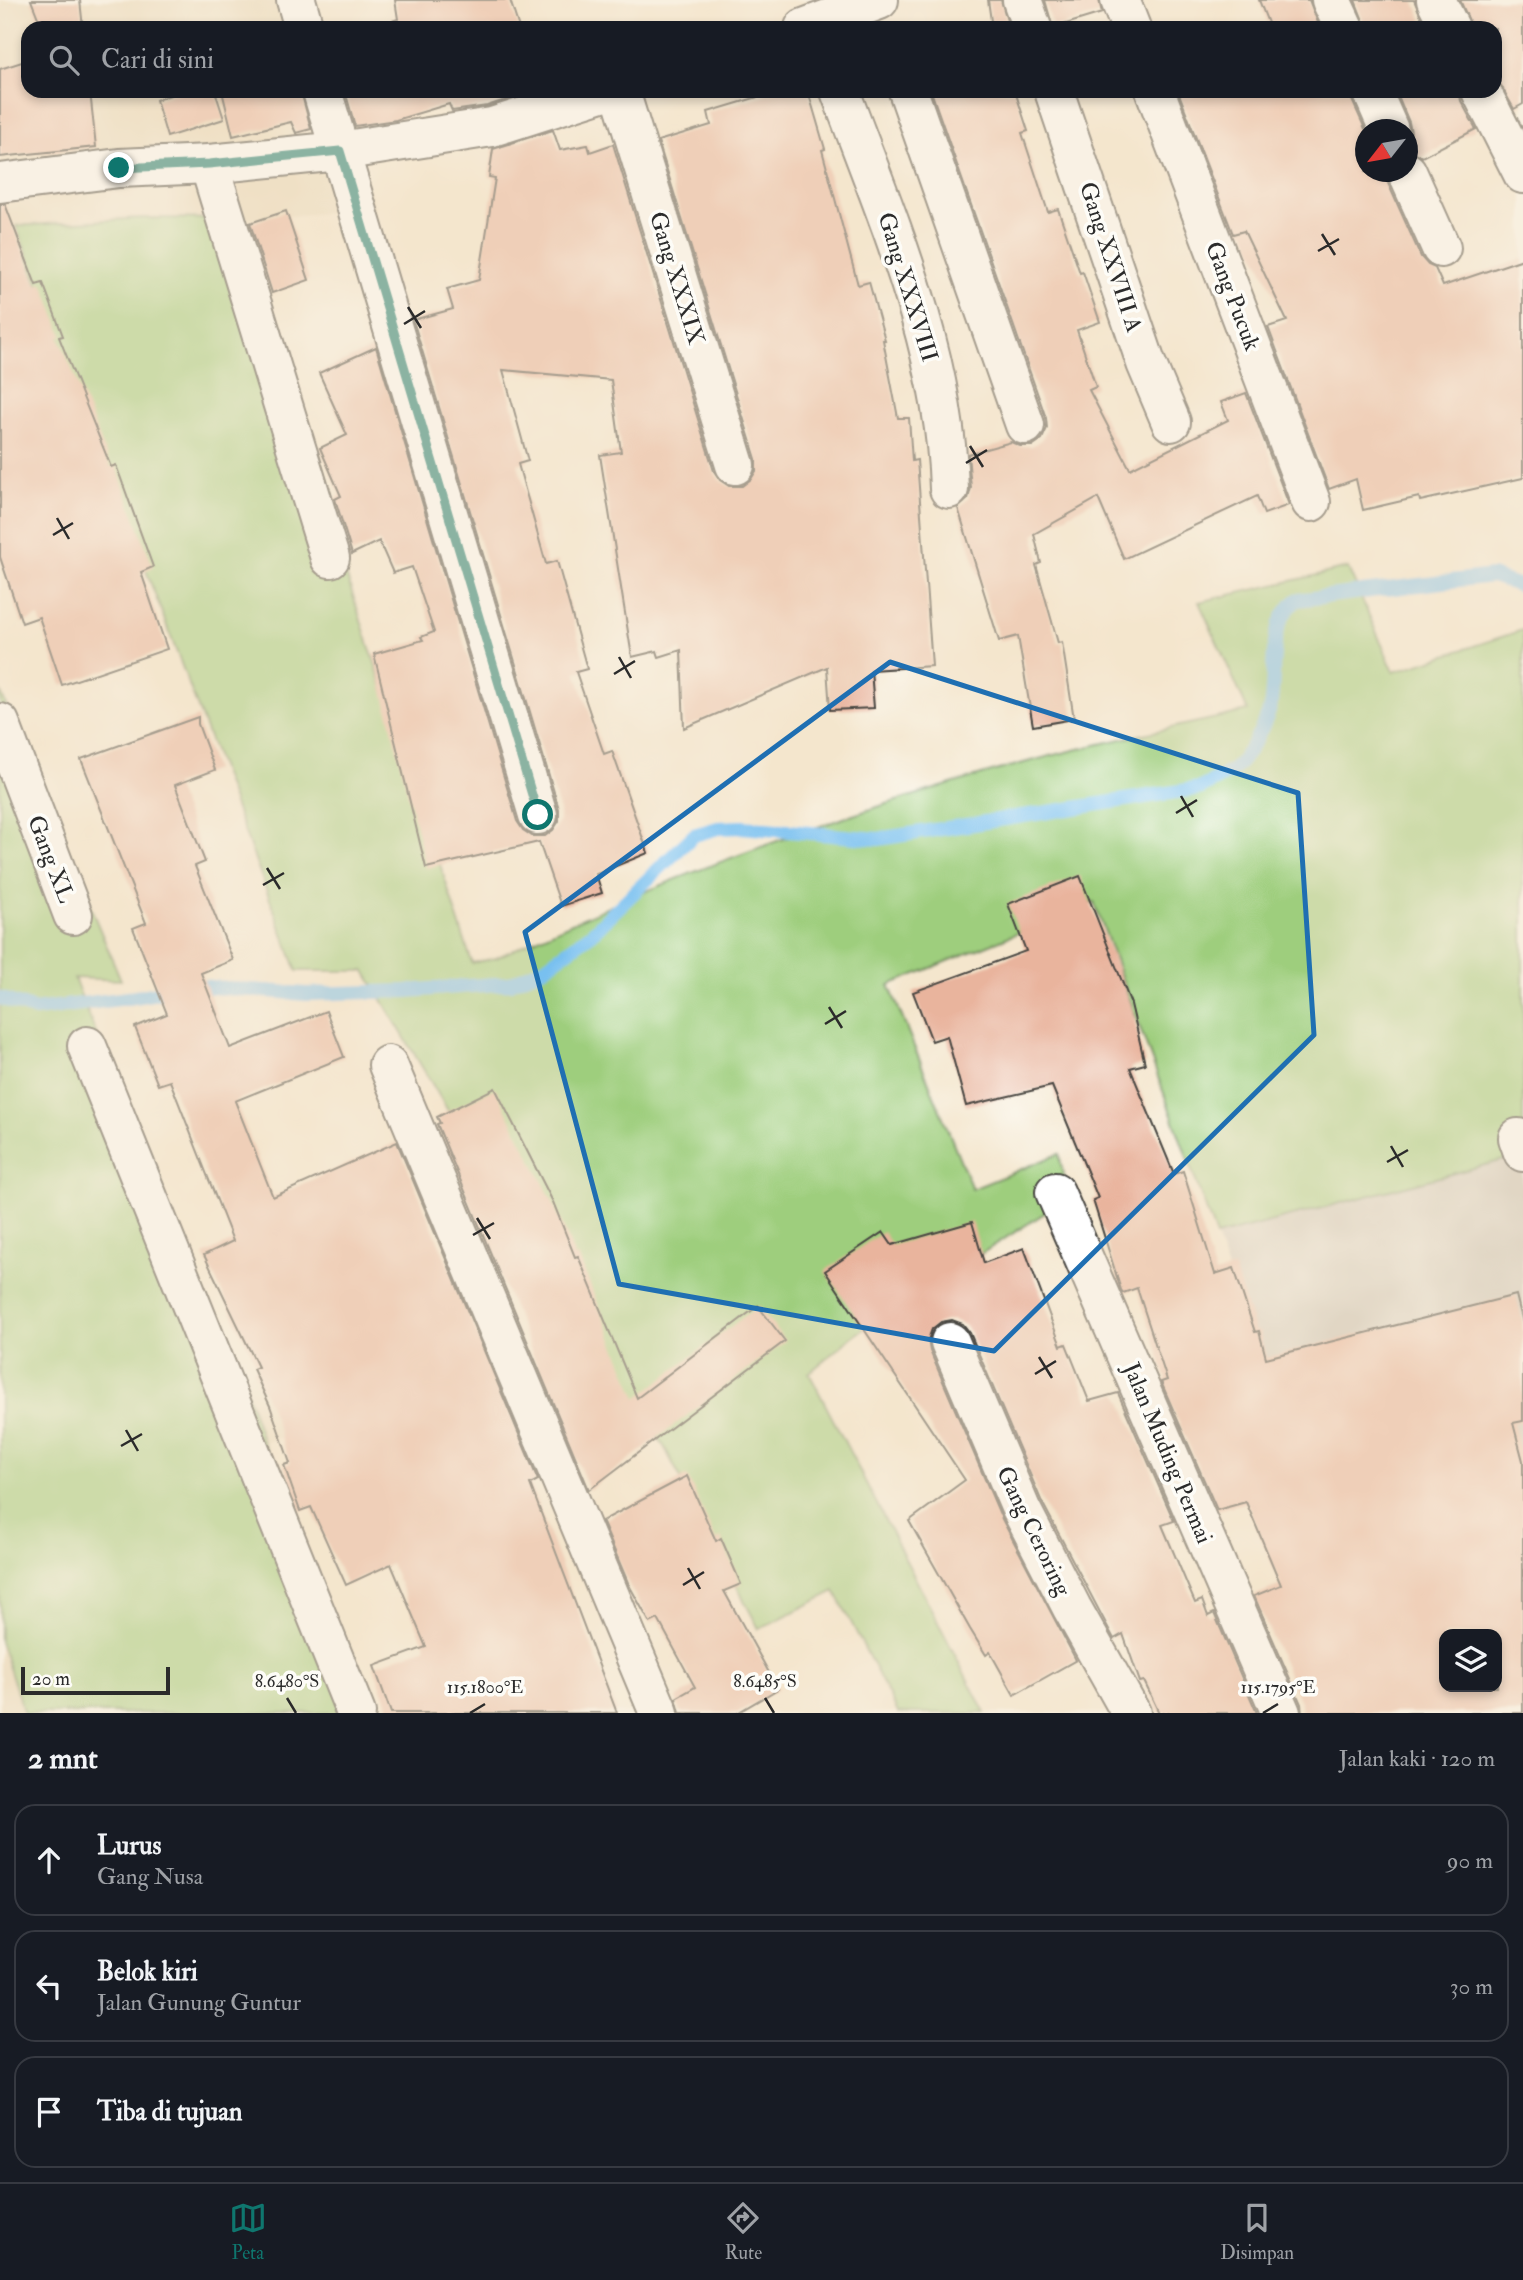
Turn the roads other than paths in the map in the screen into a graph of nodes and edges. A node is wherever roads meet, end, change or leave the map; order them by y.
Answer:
1 (296, 0) edge
2 (1022, 0) edge
3 (1120, 0) edge
4 (1331, 0) edge
5 (1436, 0) edge
6 (880, 10) edge
7 (302, 21) edge
8 (836, 21) edge
9 (1030, 21) edge
10 (1128, 21) edge
11 (1341, 21) edge
12 (1446, 21) edge
13 (324, 98) edge
14 (583, 98) edge
15 (622, 98) edge
16 (843, 98) edge
17 (910, 98) edge
18 (1056, 98) edge
19 (1157, 98) edge
20 (1374, 98) edge
21 (1485, 98) edge
22 (1384, 119) edge
23 (340, 151) junction
24 (209, 164) junction
25 (1523, 174) edge
26 (1411, 182) edge
27 (0, 183) edge
28 (1441, 248) dead end
29 (1171, 422) dead end
30 (1025, 425) dead end
31 (735, 465) dead end
32 (949, 489) dead end
33 (1311, 502) dead end
34 (330, 558) dead end
35 (0, 723) edge
36 (538, 815) dead end
37 (73, 915) dead end
38 (87, 1046) dead end
39 (388, 1065) dead end
40 (1055, 1192) dead end
41 (950, 1342) dead end
42 (356, 1713) edge
43 (659, 1713) edge
44 (1132, 1713) edge
45 (1281, 1713) edge

1 - 7 street
2 - 9 street
3 - 10 street
4 - 11 street
5 - 12 street
6 - 8 street
13 - 23 street
14 - 23 street
15 - 31 street, Gang XXXIX
16 - 32 street, Gang XXXVIII
17 - 30 street
18 - 29 street, Gang XXVIII A
19 - 33 street, Gang Pucuk
20 - 22 street
21 - 25 street
23 - 24 street
23 - 36 street
24 - 27 street
24 - 34 street
26 - 28 street
35 - 37 street, Gang XL
38 - 42 street
39 - 43 street
40 - 45 street, Jalan Muding Permai
41 - 44 street, Gang Ceroring

